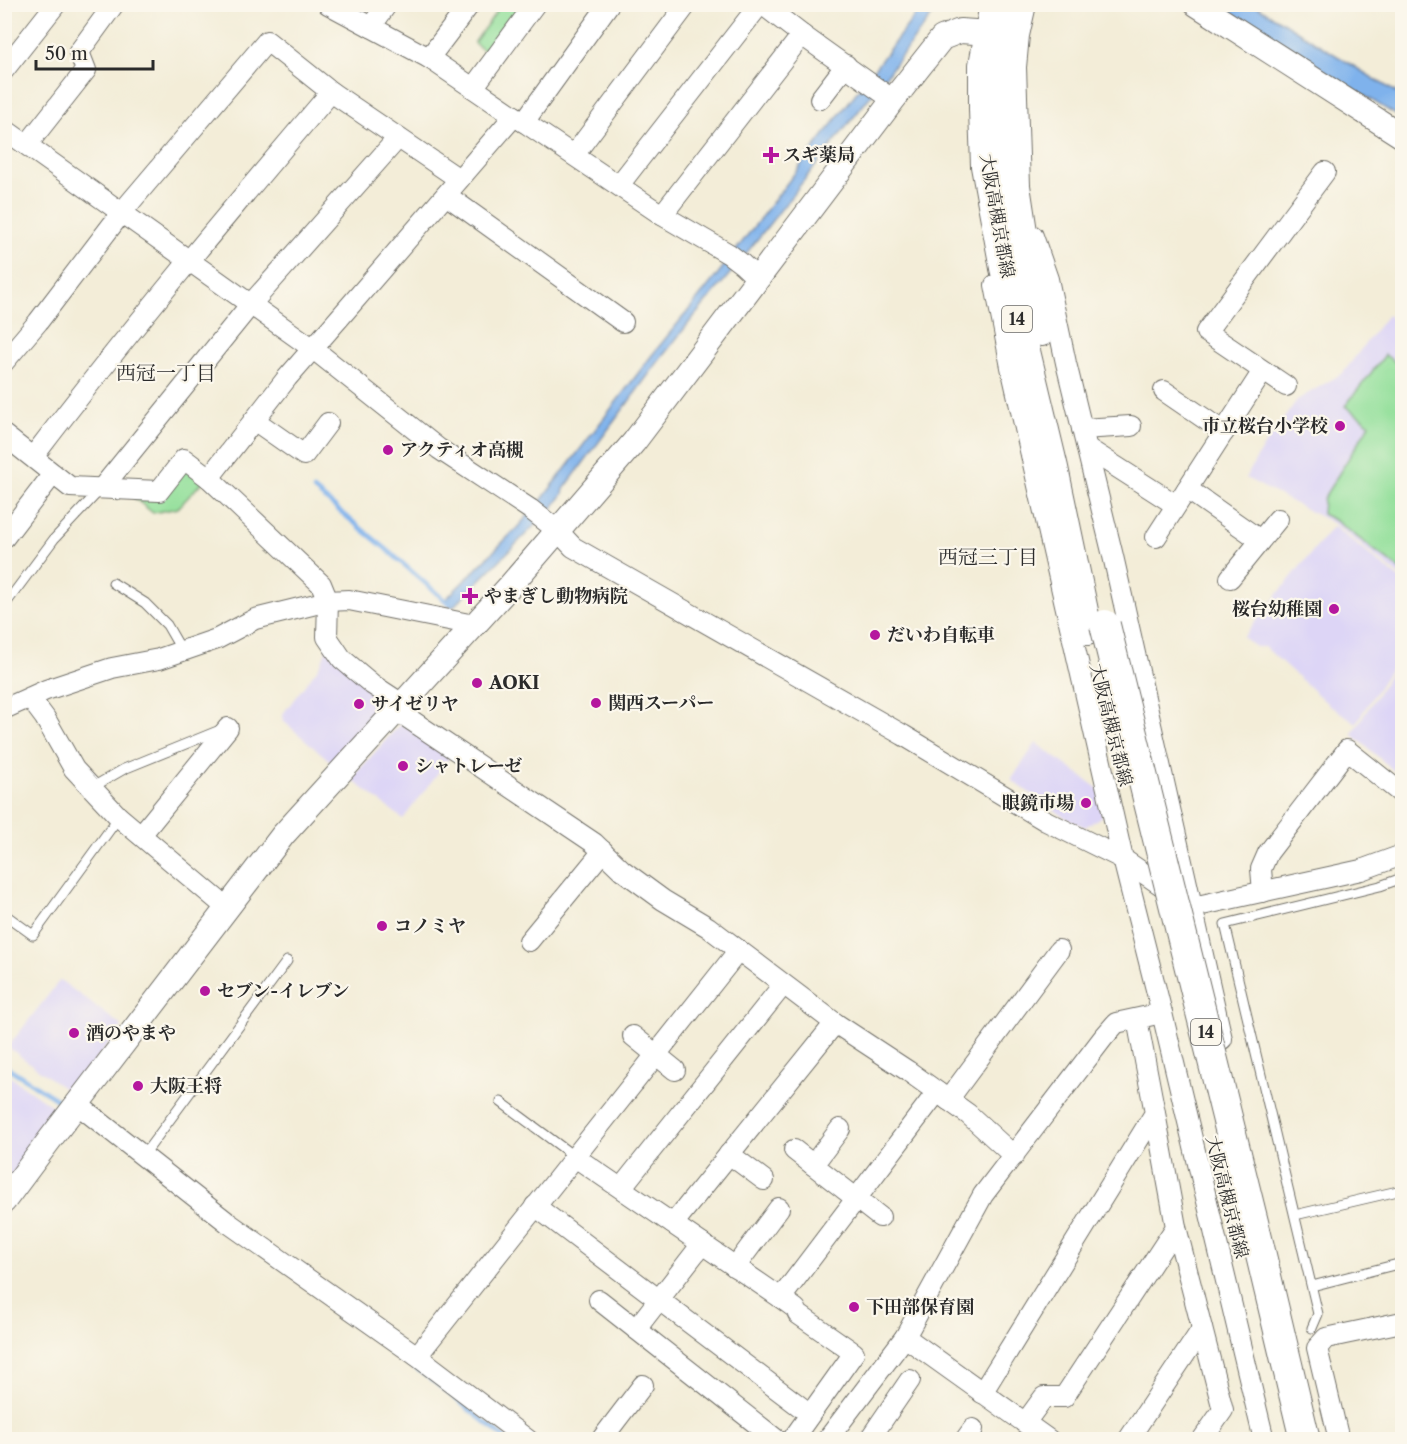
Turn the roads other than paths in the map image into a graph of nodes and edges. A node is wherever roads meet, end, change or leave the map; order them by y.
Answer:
1 (57, 4) edge
2 (114, 4) edge
3 (328, 4) edge
4 (387, 4) edge
5 (470, 4) edge
6 (535, 4) edge
7 (609, 4) edge
8 (687, 4) edge
9 (761, 4) edge
10 (1021, 4) edge
11 (1196, 4) edge
12 (1000, 24) edge
13 (370, 27) junction
14 (802, 35) junction
15 (12, 45) edge
16 (429, 58) junction
17 (846, 65) junction
18 (4, 70) edge
19 (473, 88) junction
20 (878, 89) junction
21 (331, 92) junction
22 (820, 99) dead end
23 (519, 119) junction
24 (4, 129) edge
25 (1402, 136) edge
26 (398, 138) junction
27 (27, 145) junction
28 (574, 155) junction
29 (986, 166) junction
30 (1325, 172) dead end
31 (459, 179) junction
32 (619, 186) junction
33 (1015, 186) junction
34 (446, 195) junction
35 (122, 212) junction
36 (662, 214) junction
37 (190, 260) junction
38 (743, 265) junction
39 (250, 304) junction
40 (623, 322) dead end
41 (312, 348) junction
42 (4, 362) edge
43 (1263, 371) junction
44 (1286, 386) dead end
45 (1164, 391) dead end
46 (254, 420) junction
47 (328, 423) dead end
48 (1131, 426) dead end
49 (1224, 432) junction
50 (4, 435) edge
51 (1085, 439) junction
52 (33, 457) junction
53 (53, 474) junction
54 (209, 478) junction
55 (102, 488) junction
56 (1181, 497) junction
57 (1278, 519) dead end
58 (552, 526) junction
59 (1156, 537) dead end
60 (4, 538) edge
61 (1260, 540) junction
62 (1230, 578) dead end
63 (112, 584) dead end
64 (328, 601) junction
65 (4, 606) edge
66 (474, 625) junction
67 (1096, 627) junction
68 (182, 651) junction
69 (30, 698) junction
70 (399, 707) junction
71 (4, 709) edge
72 (228, 728) joint
73 (91, 788) junction
74 (1402, 794) edge
75 (119, 817) junction
76 (141, 836) junction
77 (603, 851) junction
78 (1402, 855) edge
79 (1123, 859) junction
80 (1402, 878) edge
81 (1263, 892) junction
82 (1193, 907) junction
83 (227, 908) junction
84 (4, 915) edge
85 (529, 941) dead end
86 (739, 950) junction
87 (1059, 950) dead end
88 (287, 961) dead end
89 (783, 986) junction
90 (1162, 1013) junction
91 (1137, 1019) junction
92 (835, 1023) junction
93 (633, 1036) dead end
94 (656, 1054) junction
95 (675, 1070) dead end
96 (943, 1096) junction
97 (501, 1102) dead end
98 (77, 1104) junction
99 (1155, 1113) junction
100 (840, 1128) dead end
101 (794, 1150) dead end
102 (729, 1154) junction
103 (143, 1156) junction
104 (1014, 1156) junction
105 (574, 1157) junction
106 (813, 1165) junction
107 (764, 1180) dead end
108 (621, 1188) junction
109 (1402, 1190) edge
110 (856, 1199) junction
111 (4, 1201) edge
112 (535, 1206) junction
113 (779, 1208) dead end
114 (1295, 1215) junction
115 (880, 1217) dead end
116 (673, 1224) junction
117 (1176, 1227) junction
118 (702, 1244) junction
119 (1402, 1263) edge
120 (735, 1267) junction
121 (1312, 1286) junction
122 (781, 1298) junction
123 (599, 1300) dead end
124 (660, 1300) junction
125 (1402, 1322) edge
126 (1312, 1328) dead end
127 (636, 1329) junction
128 (1202, 1329) junction
129 (905, 1337) junction
130 (417, 1356) junction
131 (910, 1380) dead end
132 (643, 1385) dead end
133 (982, 1393) junction
134 (810, 1414) junction
135 (1025, 1423) junction
136 (519, 1437) edge
137 (601, 1440) edge
138 (777, 1440) edge
139 (792, 1440) edge
140 (827, 1440) edge
141 (869, 1440) edge
142 (1049, 1440) edge
143 (1128, 1440) edge
144 (1202, 1440) edge
145 (1264, 1440) edge
146 (1285, 1440) edge
147 (1305, 1440) edge
148 (1314, 1440) edge
149 (1339, 1440) edge

1 - 15 street
2 - 27 street
3 - 13 street
4 - 13 street
5 - 16 street
6 - 19 street
7 - 23 street
8 - 28 street
9 - 14 street
9 - 32 street
10 - 12 main road, 大阪高槻京都線 / 14
11 - 25 street
12 - 20 street
12 - 29 main road, 大阪高槻京都線 / 14
12 - 33 main road, 大阪高槻京都線 / 14
13 - 16 street
14 - 17 street
14 - 36 street
15 - 18 street
16 - 19 street
17 - 20 street
17 - 22 street
19 - 23 street
20 - 38 street
21 - 26 street
21 - 35 street
21 - 37 street
23 - 28 street
23 - 31 street
24 - 27 street
26 - 31 street
26 - 39 street
27 - 35 street
28 - 32 street
29 - 67 main road, 大阪高槻京都線 / 14
29 - 79 street
30 - 43 street
31 - 34 street
32 - 36 street
33 - 51 street
33 - 67 main road, 大阪高槻京都線 / 14
34 - 40 street
34 - 41 street
35 - 37 street
35 - 42 street
36 - 38 street
37 - 39 street
37 - 52 street
38 - 58 street
39 - 41 street
39 - 55 street
41 - 46 street
41 - 58 street
43 - 44 street
43 - 49 street
45 - 49 street
46 - 47 street
46 - 54 street
48 - 51 street
49 - 56 street
50 - 52 street
51 - 56 street
51 - 82 street
52 - 53 street
53 - 55 street
53 - 60 street
54 - 55 street
54 - 64 street
55 - 65 lane
56 - 59 street
56 - 61 street
57 - 61 street
58 - 66 street
58 - 79 street
61 - 62 street
63 - 68 lane
64 - 66 street
64 - 68 street
64 - 70 street
66 - 70 street
67 - 146 main road, 大阪高槻京都線 / 14
67 - 147 main road, 大阪高槻京都線 / 14, bridge
68 - 69 street
69 - 71 street
69 - 73 street
70 - 77 street
70 - 83 street
72 - 73 lane
72 - 76 street
73 - 75 street
74 - 81 street
75 - 76 street
75 - 84 lane
76 - 83 street
77 - 85 street
77 - 86 street
78 - 81 street
79 - 82 street
79 - 90 street
80 - 114 lane
81 - 82 street
82 - 148 street
83 - 98 street
86 - 89 street
86 - 94 street
87 - 96 street
88 - 103 lane
89 - 92 street
89 - 108 street
90 - 91 street
90 - 145 street
91 - 99 street
91 - 104 street
92 - 96 street
92 - 102 street
93 - 94 street
94 - 95 street
94 - 105 street
96 - 104 street
96 - 110 street
97 - 105 lane
98 - 103 street
98 - 111 street
99 - 117 street
99 - 133 street
100 - 106 street
101 - 106 street
102 - 107 street
102 - 116 street
103 - 130 street
104 - 129 street
105 - 108 street
105 - 112 street
106 - 110 street
108 - 116 street
109 - 114 lane
110 - 115 street
110 - 122 street
112 - 124 street
112 - 130 street
113 - 120 street
114 - 121 lane
116 - 118 street
117 - 128 street
117 - 135 street
118 - 120 street
118 - 124 street
119 - 121 lane
120 - 122 street
121 - 126 lane
122 - 134 street
123 - 127 street
124 - 127 street
124 - 134 street
125 - 149 street
127 - 138 street
128 - 143 street
128 - 144 street
129 - 133 street
129 - 140 street
130 - 136 street
131 - 141 street
132 - 137 street
133 - 135 street
134 - 139 street
135 - 142 street

